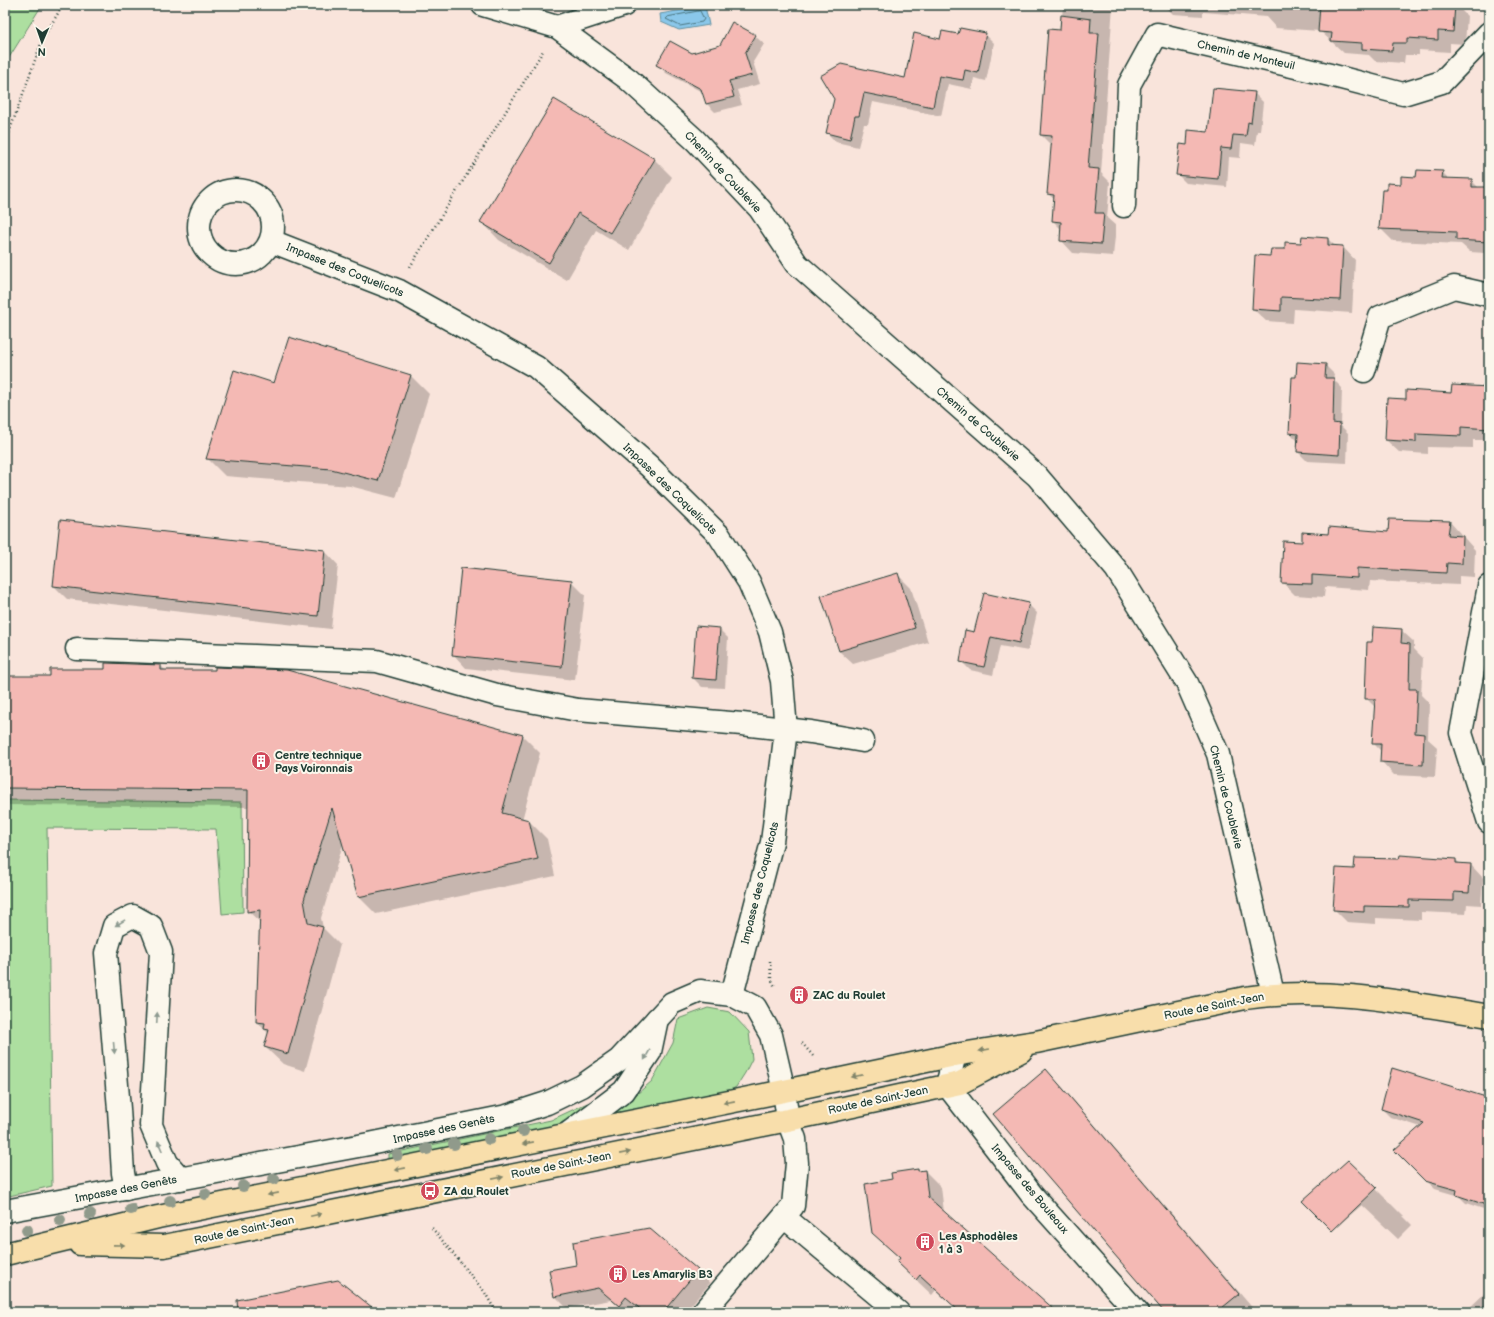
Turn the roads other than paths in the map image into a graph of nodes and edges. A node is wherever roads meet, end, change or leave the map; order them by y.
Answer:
1 (482, 5) edge
2 (624, 5) edge
3 (557, 28) junction
4 (1489, 33) edge
5 (1124, 206) dead end
6 (271, 241) dead end
7 (1489, 295) edge
8 (1364, 371) dead end
9 (1489, 586) edge
10 (78, 649) dead end
11 (786, 730) junction
12 (863, 741) dead end
13 (1489, 822) edge
14 (732, 994) junction
15 (1273, 994) junction
16 (1489, 1016) edge
17 (657, 1018) junction
18 (1036, 1042) junction
19 (955, 1055) junction
20 (947, 1085) junction
21 (784, 1091) junction
22 (788, 1120) junction
23 (566, 1135) junction
24 (181, 1179) junction
25 (126, 1190) junction
26 (5, 1211) edge
27 (784, 1217) junction
28 (52, 1244) junction
29 (5, 1254) edge
30 (703, 1312) edge
31 (898, 1312) edge
32 (1137, 1312) edge

1 - 3 street, Chemin de Coublevie
2 - 3 street
3 - 15 street, Chemin de Coublevie
4 - 5 street, Chemin de Monteuil
6 - 11 street, Impasse des Coquelicots
7 - 8 street
9 - 13 street
10 - 11 street
11 - 12 street
11 - 14 street, Impasse des Coquelicots
14 - 17 street, Impasse des Genêts
14 - 21 street, Impasse des Genêts
15 - 16 main road, Route de Saint-Jean
15 - 18 main road, Route de Saint-Jean
17 -> 23 street
17 - 24 street, Impasse des Genêts
18 -> 19 main road, Route de Saint-Jean
18 - 20 main road, Route de Saint-Jean
19 - 20 street
19 -> 21 main road, Route de Saint-Jean
20 - 22 main road, Route de Saint-Jean
20 - 32 street, Impasse des Bouleaux
21 - 22 street, Impasse des Genêts
21 -> 23 main road, Route de Saint-Jean
22 - 27 street, Impasse des Genêts
28 -> 22 main road, Route de Saint-Jean
23 -> 28 main road, Route de Saint-Jean
24 - 25 street, Impasse des Genêts
24 -> 25 street
25 - 26 street, Impasse des Genêts
27 - 30 street, Impasse des Genêts
27 - 31 street
28 - 29 main road, Route de Saint-Jean

